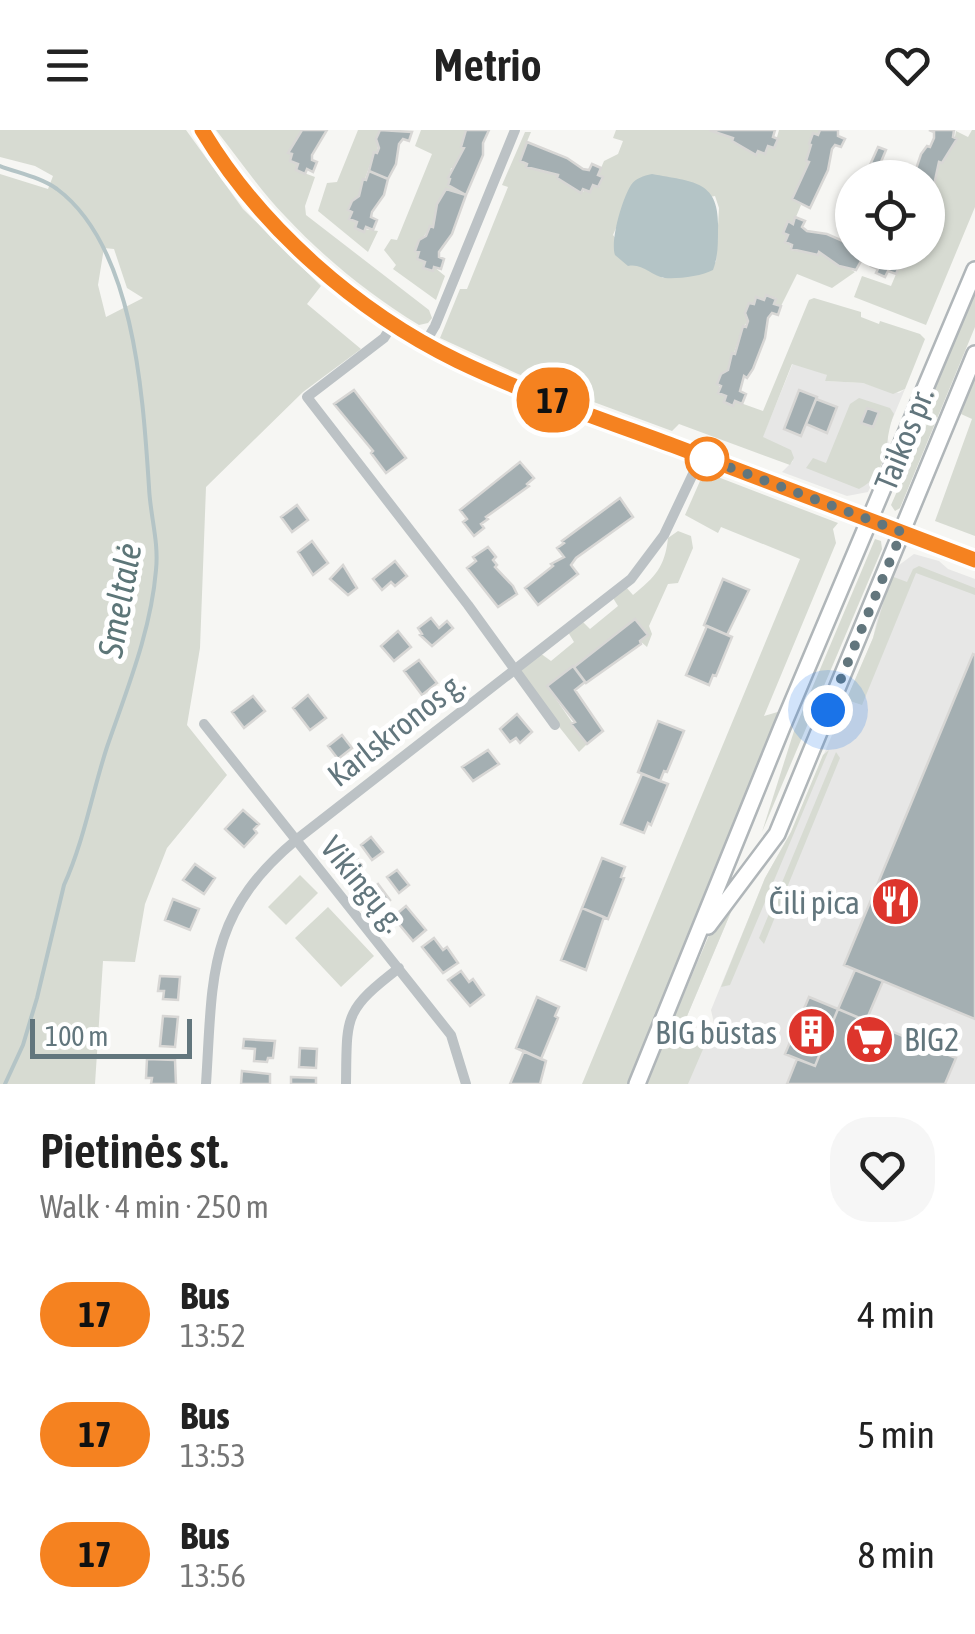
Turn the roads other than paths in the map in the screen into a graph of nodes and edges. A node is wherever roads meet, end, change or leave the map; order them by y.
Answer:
1 (202, 130) edge
2 (515, 130) edge
3 (975, 270) edge
4 (393, 324) junction
5 (425, 343) junction
6 (975, 354) edge
7 (702, 457) junction
8 (871, 520) junction
9 (902, 532) junction
10 (975, 560) edge
11 (511, 669) junction
12 (204, 724) dead end
13 (555, 725) dead end
14 (746, 816) junction
15 (778, 834) junction
16 (296, 840) junction
17 (696, 940) junction
18 (399, 968) junction
19 (206, 1084) edge
20 (346, 1084) edge
21 (466, 1084) edge
22 (637, 1084) edge

1 - 4 street
2 - 5 street
3 - 8 main road, Taikos pr.
4 - 5 street
4 - 11 street
5 - 7 street
6 - 9 main road, Taikos pr.
7 - 8 street
7 - 11 street, Karlskronos g.
8 - 9 street
8 - 14 main road, Taikos pr.
9 - 10 street
9 - 15 main road, Taikos pr.
11 - 13 street
11 - 16 street, Karlskronos g.
12 - 16 street, Vikingų g.
14 - 15 main road
14 - 17 main road, Taikos pr.
15 - 17 main road, Taikos pr.
16 - 18 street, Vikingų g.
16 - 19 street, Karlskronos g.
17 - 22 main road, Taikos pr.
18 - 20 street
18 - 21 street, Vikingų g.

